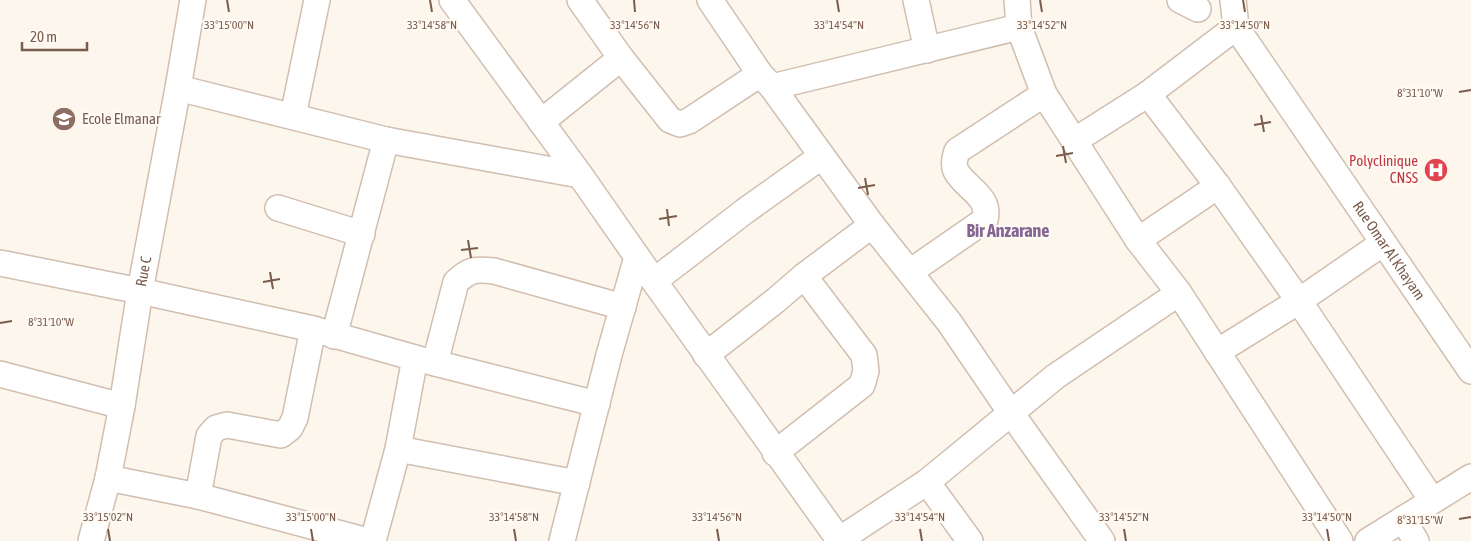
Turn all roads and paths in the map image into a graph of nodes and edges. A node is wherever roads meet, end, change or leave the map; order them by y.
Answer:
1 (193, 0) edge
2 (317, 0) edge
3 (452, 0) edge
4 (580, 0) edge
5 (710, 0) edge
6 (916, 0) edge
7 (1017, 0) edge
8 (1233, 0) edge
9 (1019, 27) junction
10 (1236, 27) junction
11 (927, 50) junction
12 (621, 58) junction
13 (766, 81) junction
14 (178, 88) junction
15 (1044, 94) junction
16 (1148, 94) junction
17 (293, 116) junction
18 (541, 122) junction
19 (386, 140) junction
20 (1074, 141) junction
21 (822, 156) junction
22 (580, 176) junction
23 (1218, 186) junction
24 (278, 208) dead end
25 (872, 225) junction
26 (362, 234) junction
27 (1138, 240) junction
28 (1383, 243) junction
29 (637, 258) junction
30 (0, 263) edge
31 (910, 272) junction
32 (804, 276) junction
33 (654, 281) junction
34 (140, 291) junction
35 (1179, 293) junction
36 (1299, 301) junction
37 (623, 307) junction
38 (324, 333) junction
39 (1217, 352) junction
40 (706, 355) junction
41 (425, 360) junction
42 (1471, 371) edge
43 (0, 374) edge
44 (596, 404) junction
45 (122, 406) junction
46 (1011, 413) junction
47 (398, 449) junction
48 (775, 452) junction
49 (1471, 477) edge
50 (108, 478) junction
51 (927, 482) junction
52 (577, 483) junction
53 (198, 496) junction
54 (1432, 500) junction
55 (1403, 519) junction
56 (839, 540) edge
57 (91, 541) edge
58 (368, 541) edge
59 (373, 541) edge
60 (562, 541) edge
61 (970, 541) edge
62 (1102, 541) edge
63 (1340, 541) edge
64 (1368, 541) edge
65 (1416, 541) edge

1 - 14 street, Rue C
2 - 17 street
3 - 18 street
4 - 12 street
5 - 13 street
6 - 11 street
7 - 9 street
8 - 10 street, Rue Omar Al Khayam
9 - 11 street
9 - 15 street
10 - 16 street
10 - 28 street, Rue Omar Al Khayam
11 - 13 street
12 - 13 street
12 - 18 street
13 - 21 street
14 - 17 street
14 - 34 street, Rue C
15 - 20 street
15 - 31 street
16 - 20 street
16 - 23 street
17 - 19 street
18 - 22 street
19 - 22 street
19 - 26 street
20 - 27 street
21 - 25 street
21 - 33 street
22 - 29 street
23 - 27 street
23 - 36 street
24 - 26 street
25 - 31 street
25 - 32 street
26 - 38 street
27 - 35 street
28 - 36 street
28 - 42 street, Rue Omar Al Khayam
29 - 33 street
29 - 37 street
30 - 34 street
31 - 46 street
32 - 40 street
32 - 48 street
33 - 40 street
34 - 38 street
34 - 45 street, Rue C
35 - 39 street
35 - 46 street
36 - 39 street
36 - 54 street
37 - 41 street
37 - 44 street
38 - 41 street
38 - 53 street
39 - 63 street
40 - 48 street
41 - 44 street
41 - 47 street
43 - 45 street
44 - 52 street
45 - 50 street, Rue C
46 - 51 street
46 - 62 street
47 - 52 street
47 - 59 street
48 - 56 street
49 - 54 street
50 - 53 street
50 - 57 street, Rue C
51 - 56 street
51 - 61 street
52 - 60 street
53 - 58 street
54 - 55 street
55 - 64 street
55 - 65 street

